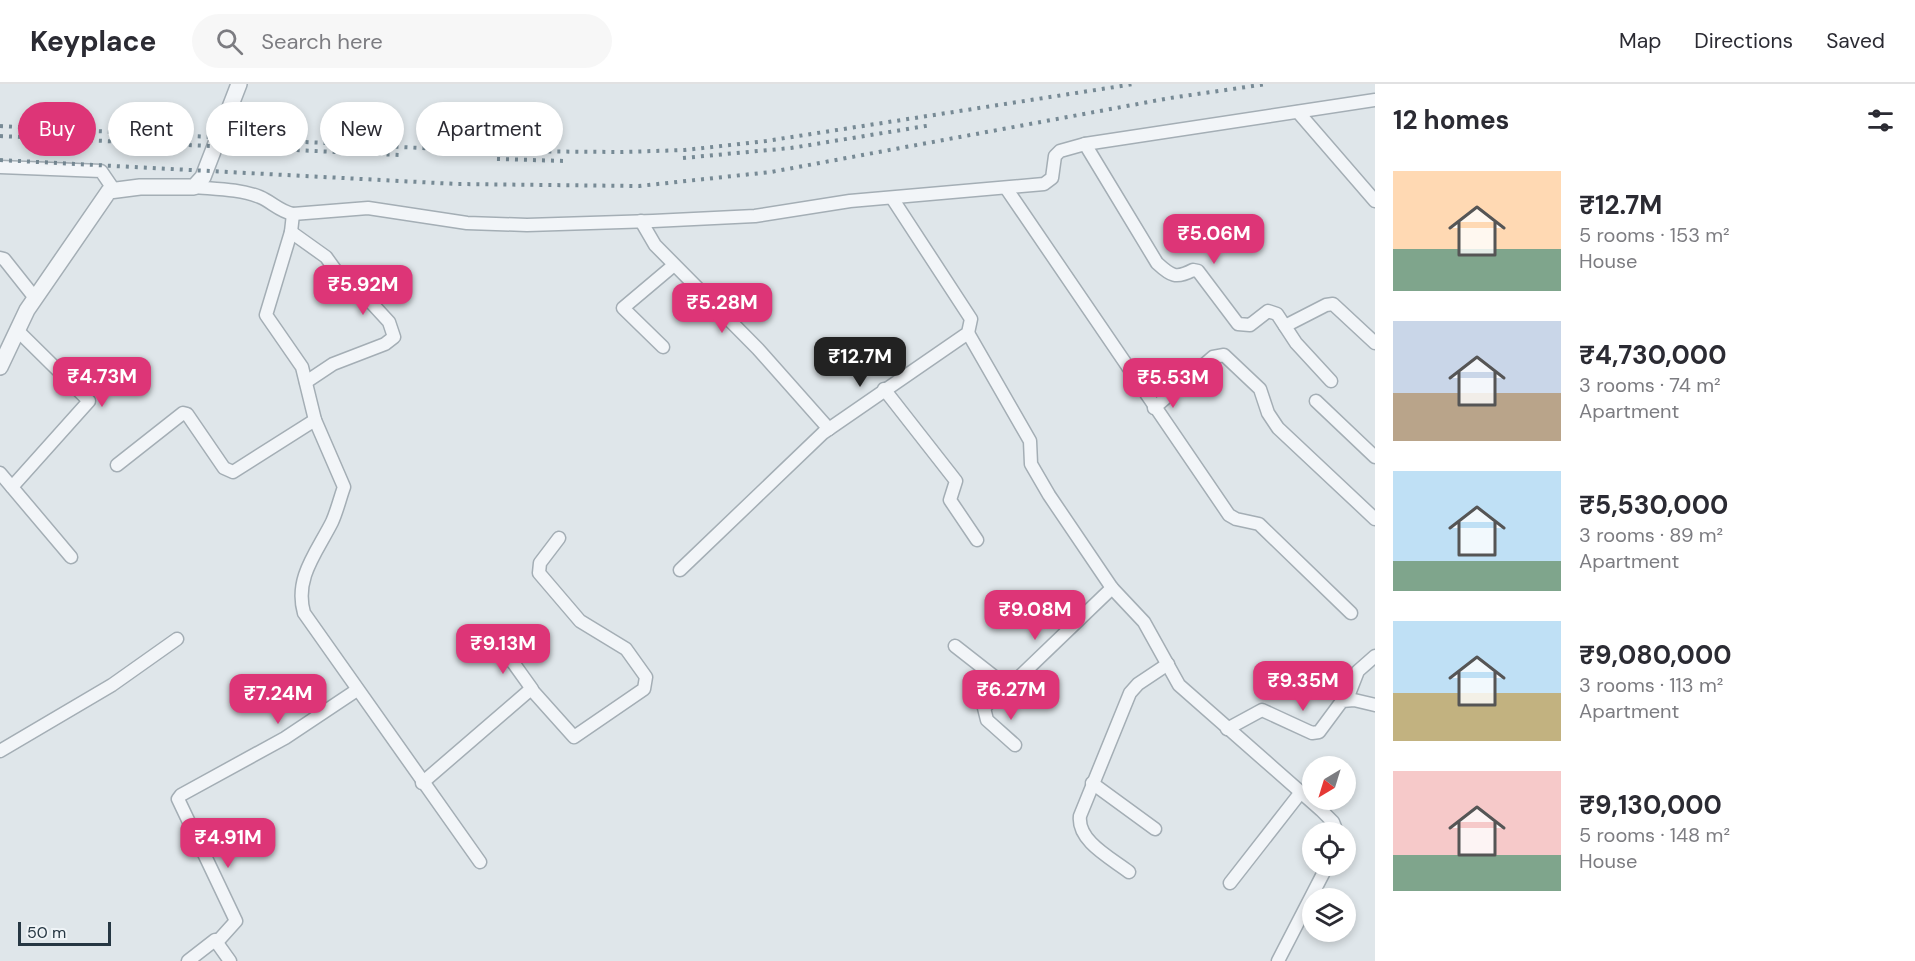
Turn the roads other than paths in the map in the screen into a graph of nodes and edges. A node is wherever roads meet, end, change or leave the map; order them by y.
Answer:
1 (222, 84) edge
2 (237, 89) edge
3 (1375, 100) edge
4 (1298, 112) junction
5 (1085, 144) junction
6 (0, 166) edge
7 (194, 187) junction
8 (1006, 188) junction
9 (114, 190) junction
10 (892, 198) junction
11 (1375, 201) edge
12 (293, 214) junction
13 (641, 221) junction
14 (291, 232) junction
15 (0, 258) edge
16 (674, 265) junction
17 (35, 298) junction
18 (1285, 326) junction
19 (17, 330) junction
20 (968, 333) junction
21 (1375, 343) edge
22 (663, 347) dead end
23 (0, 367) edge
24 (1331, 381) dead end
25 (306, 382) junction
26 (884, 389) junction
27 (1316, 401) dead end
28 (1154, 408) junction
29 (315, 420) junction
30 (829, 429) junction
31 (1375, 457) edge
32 (117, 465) dead end
33 (0, 473) edge
34 (12, 487) junction
35 (1375, 519) edge
36 (559, 538) dead end
37 (977, 540) dead end
38 (71, 557) dead end
39 (680, 570) dead end
40 (1112, 588) junction
41 (1351, 613) dead end
42 (177, 639) dead end
43 (499, 643) dead end
44 (955, 646) dead end
45 (1375, 656) edge
46 (1168, 664) junction
47 (1006, 685) junction
48 (532, 688) junction
49 (357, 690) junction
50 (1347, 699) junction
51 (1375, 705) edge
52 (1227, 729) junction
53 (1015, 745) dead end
54 (0, 751) edge
55 (422, 783) junction
56 (1092, 783) junction
57 (1301, 792) junction
58 (1333, 822) edge
59 (1155, 829) dead end
60 (480, 862) dead end
61 (1129, 872) dead end
62 (1322, 876) edge
63 (1230, 882) dead end
64 (218, 941) junction
65 (188, 961) edge
66 (230, 961) edge
67 (1278, 961) edge

1 - 2 street
2 - 7 street
3 - 4 street
4 - 5 street
4 - 11 street
5 - 8 street
5 - 18 street
6 - 9 street
7 - 9 street
7 - 12 street
8 - 10 street
8 - 28 street
9 - 17 street
10 - 13 street
10 - 20 street
12 - 13 street
12 - 14 street
13 - 16 street
14 - 25 street
14 - 25 street
15 - 17 street
16 - 22 street
16 - 30 street
17 - 19 street
18 - 21 street
18 - 24 street
19 - 23 street
19 - 34 street
20 - 26 street
20 - 40 street
25 - 29 street
26 - 30 street
26 - 37 street
27 - 31 street
28 - 35 street
28 - 41 street
29 - 32 street
29 - 49 street
30 - 39 street
33 - 34 street
34 - 38 street
36 - 48 street
40 - 46 street
40 - 47 street
42 - 54 street
43 - 48 street
44 - 47 street
45 - 50 street
46 - 52 street
46 - 56 street
47 - 53 street
48 - 55 street
49 - 55 street
49 - 64 street
50 - 51 street
50 - 52 street
52 - 57 street
55 - 60 street
56 - 59 street
56 - 61 street
57 - 58 street
57 - 63 street
62 - 67 street
64 - 65 street
64 - 66 street

